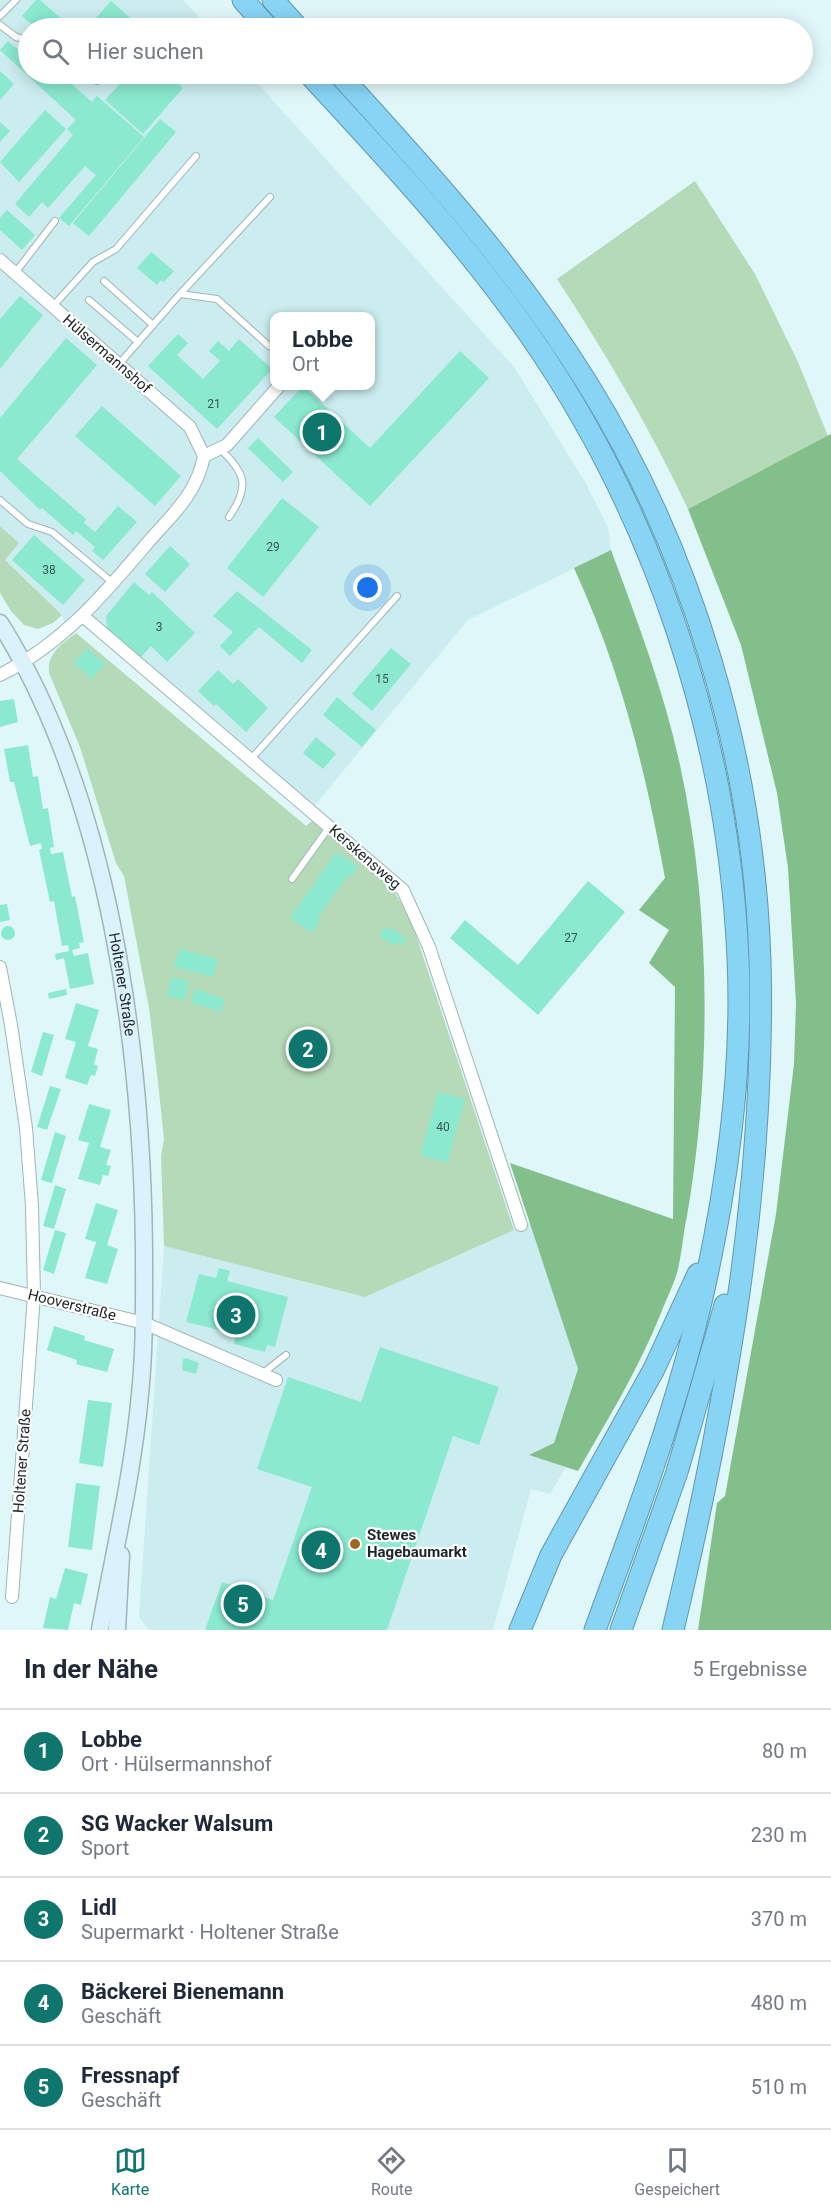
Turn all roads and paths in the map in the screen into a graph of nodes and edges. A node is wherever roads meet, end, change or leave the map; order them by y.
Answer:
1 (16, 0) edge
2 (243, 0) edge
3 (273, 0) edge
4 (0, 16) edge
5 (259, 18) edge
6 (289, 18) edge
7 (0, 24) edge
8 (18, 36) edge
9 (318, 84) edge
10 (348, 84) edge
11 (196, 156) dead end
12 (270, 197) dead end
13 (55, 222) dead end
14 (0, 260) edge
15 (15, 273) junction
16 (104, 281) dead end
17 (180, 294) junction
18 (89, 300) dead end
19 (53, 306) junction
20 (153, 325) junction
21 (138, 342) junction
22 (269, 346) dead end
23 (119, 364) junction
24 (275, 390) edge
25 (219, 449) junction
26 (204, 456) junction
27 (0, 500) edge
28 (229, 516) dead end
29 (113, 583) junction
30 (397, 596) dead end
31 (84, 616) junction
32 (0, 623) edge
33 (25, 662) junction
34 (0, 675) edge
35 (250, 760) junction
36 (330, 826) junction
37 (292, 879) dead end
38 (0, 967) edge
39 (750, 1182) junction
40 (521, 1225) dead end
41 (715, 1235) junction
42 (0, 1288) edge
43 (34, 1295) junction
44 (144, 1323) junction
45 (286, 1355) dead end
46 (262, 1374) junction
47 (276, 1380) dead end
48 (120, 1536) junction
49 (12, 1597) dead end
50 (118, 1629) edge
51 (100, 1630) edge
52 (520, 1630) edge
53 (595, 1630) edge
54 (621, 1630) edge
55 (674, 1630) edge

1 - 4 lane
2 - 5 highway
3 - 6 highway
7 - 8 lane
9 - 41 highway
10 - 39 highway
11 - 19 lane
12 - 17 lane
13 - 15 lane
14 - 15 street, Hülsermannshof
15 - 19 street, Hülsermannshof
16 - 20 lane
17 - 20 lane
17 - 22 lane
18 - 21 lane
19 - 23 street, Hülsermannshof
20 - 21 lane
21 - 23 lane
23 - 26 street, Hülsermannshof
24 - 25 street
25 - 26 street
25 - 28 lane
26 - 29 street
27 - 29 lane
29 - 31 street
30 - 35 lane
31 - 33 street
31 - 35 street, Kerskensweg
32 - 33 street, Holtener Straße
33 - 34 street
33 - 44 street, Holtener Straße
35 - 36 street, Kerskensweg
36 - 37 lane
36 - 40 street, Kerskensweg
38 - 43 street, Holtener Straße
39 - 54 highway
39 - 55 highway
41 - 52 highway
41 - 53 highway
42 - 43 street, Hooverstraße
43 - 44 street, Hooverstraße
43 - 49 street, Holtener Straße
44 - 46 street
44 - 48 street, Holtener Straße
45 - 46 lane
46 - 47 street
48 - 50 street, Holtener Straße
48 - 51 street, Holtener Straße

